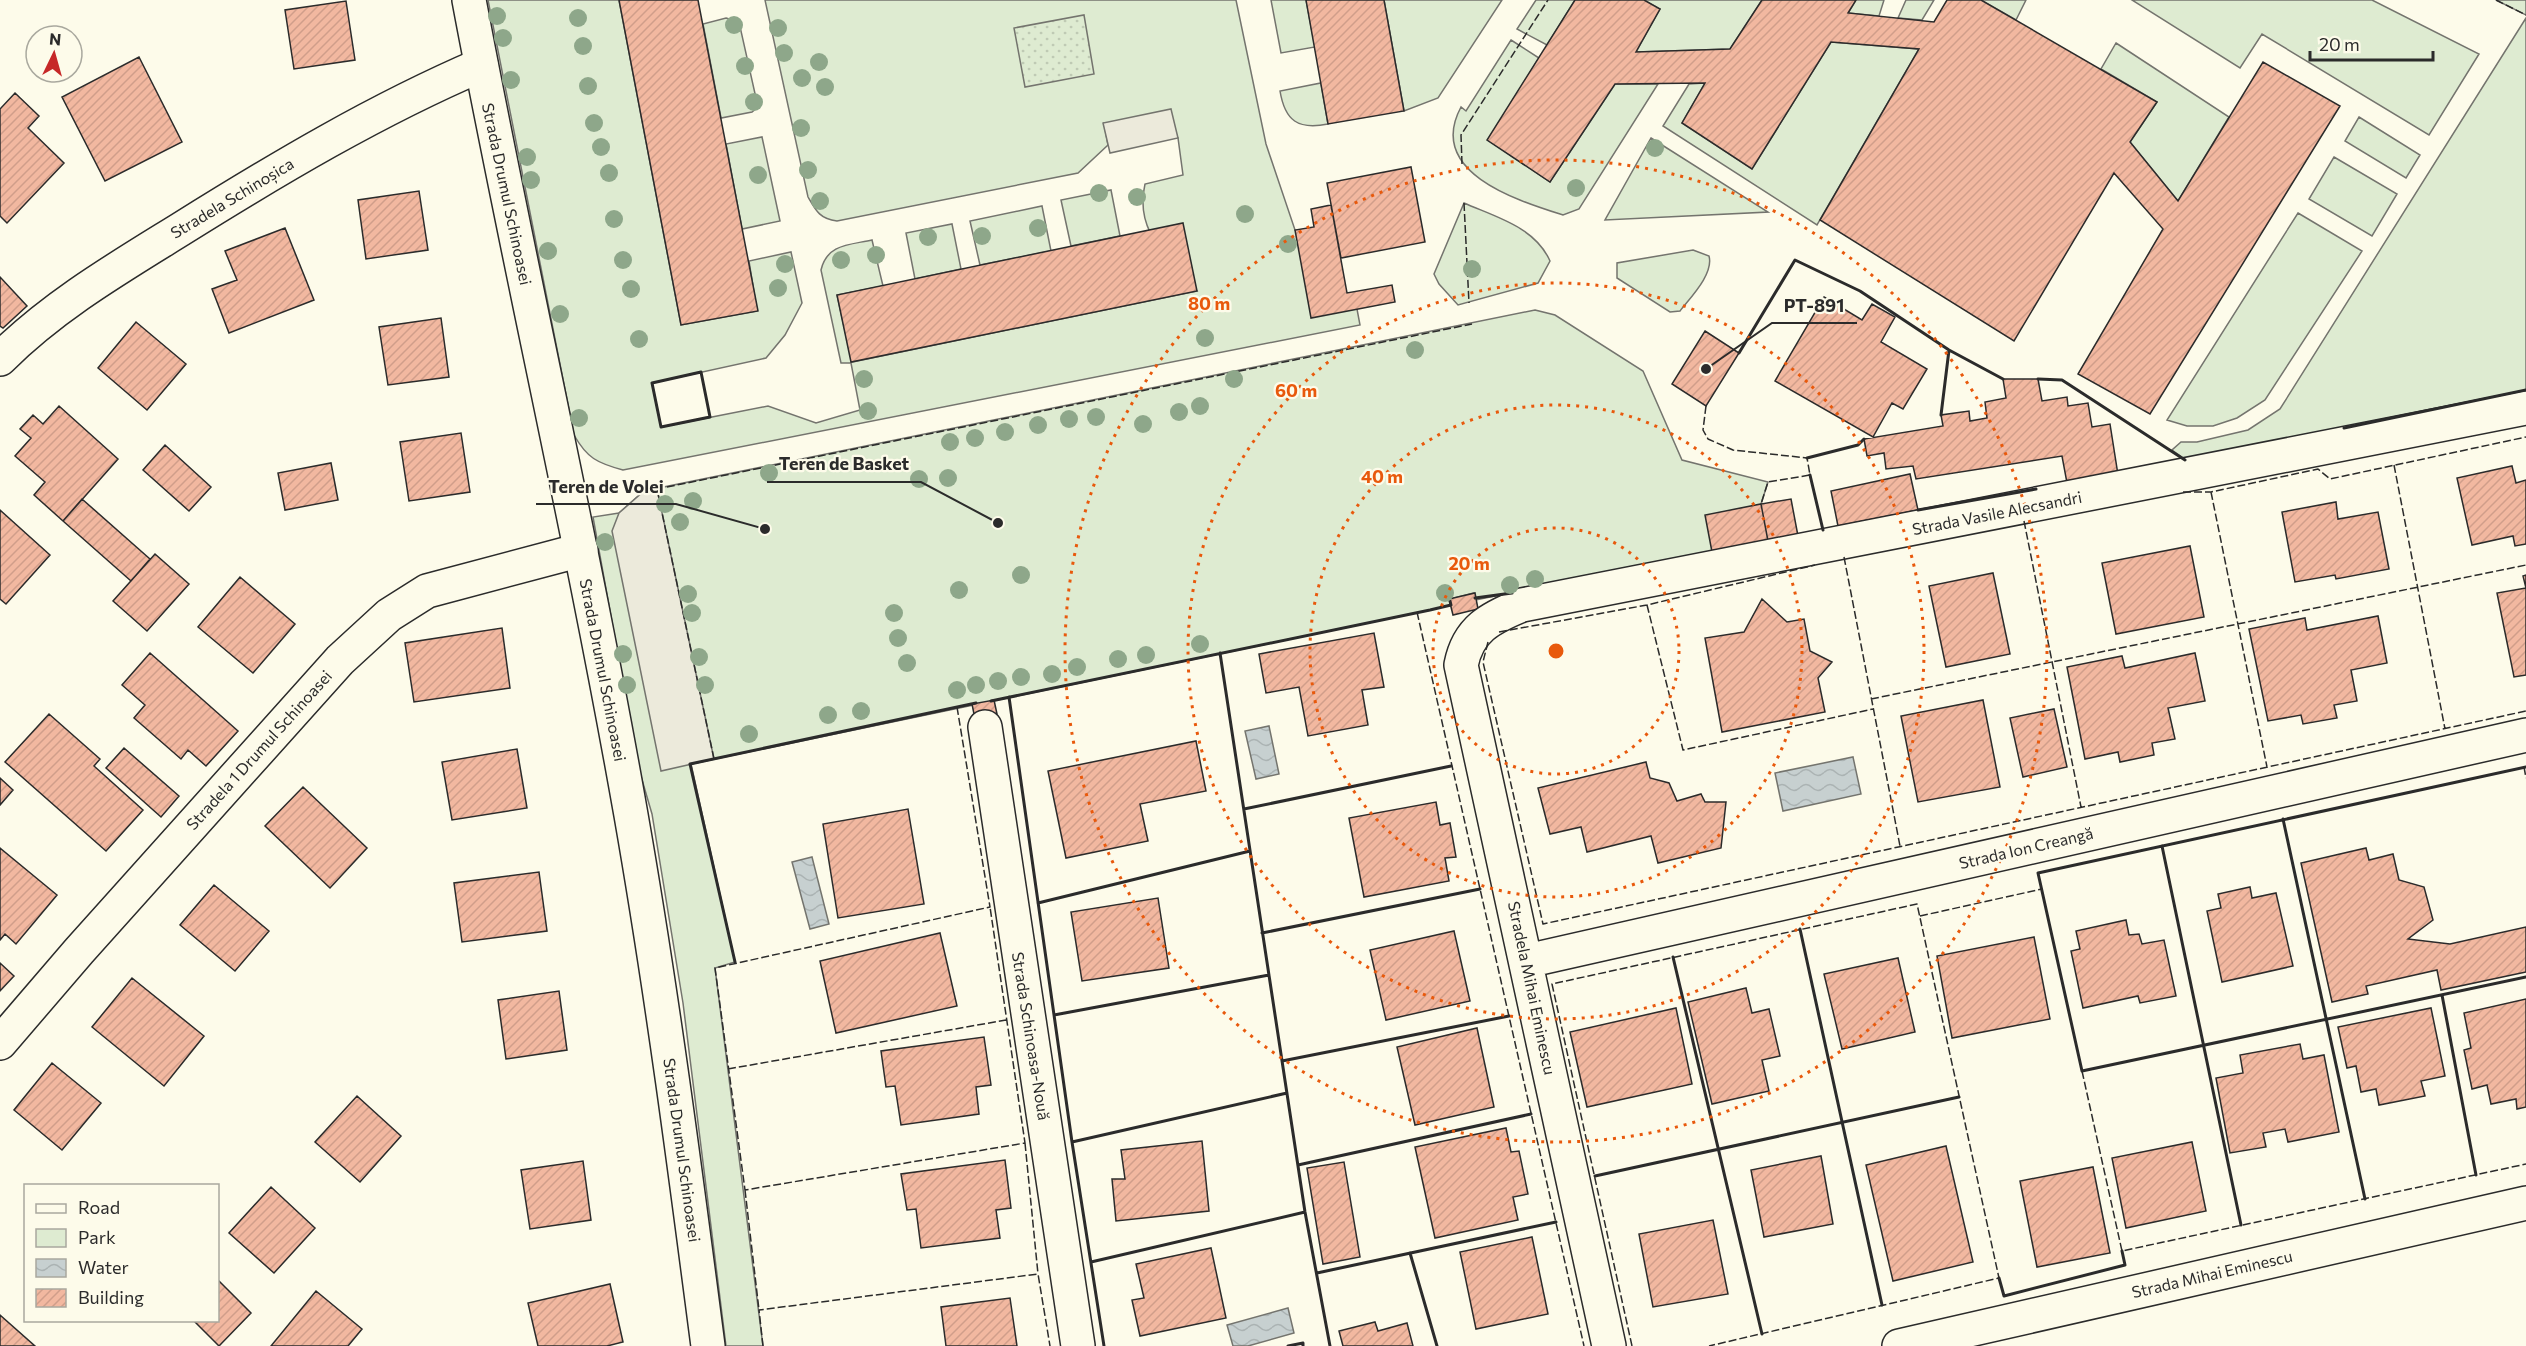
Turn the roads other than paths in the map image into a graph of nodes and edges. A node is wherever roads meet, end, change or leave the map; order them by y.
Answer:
1 (468, 0) edge
2 (481, 65) junction
3 (0, 359) edge
4 (2526, 408) edge
5 (581, 550) junction
6 (1475, 633) joint
7 (985, 727) dead end
8 (2526, 735) edge
9 (1527, 961) junction
10 (0, 1043) edge
11 (2526, 1203) edge
12 (708, 1346) edge
13 (1078, 1346) edge
14 (1609, 1346) edge
15 (1899, 1346) edge

1 - 2 street, Strada Drumul Schinoasei
2 - 3 street, Stradela Schinoșica
2 - 5 street, Strada Drumul Schinoasei
4 - 6 street, Strada Vasile Alecsandri
5 - 10 street, Stradela 1 Drumul Schinoasei
5 - 12 street, Strada Drumul Schinoasei
6 - 9 street, Stradela Mihai Eminescu
7 - 13 street, Strada Schinoasa-Nouă
8 - 9 street, Strada Ion Creangă
9 - 14 street, Stradela Mihai Eminescu
11 - 15 street, Strada Mihai Eminescu

